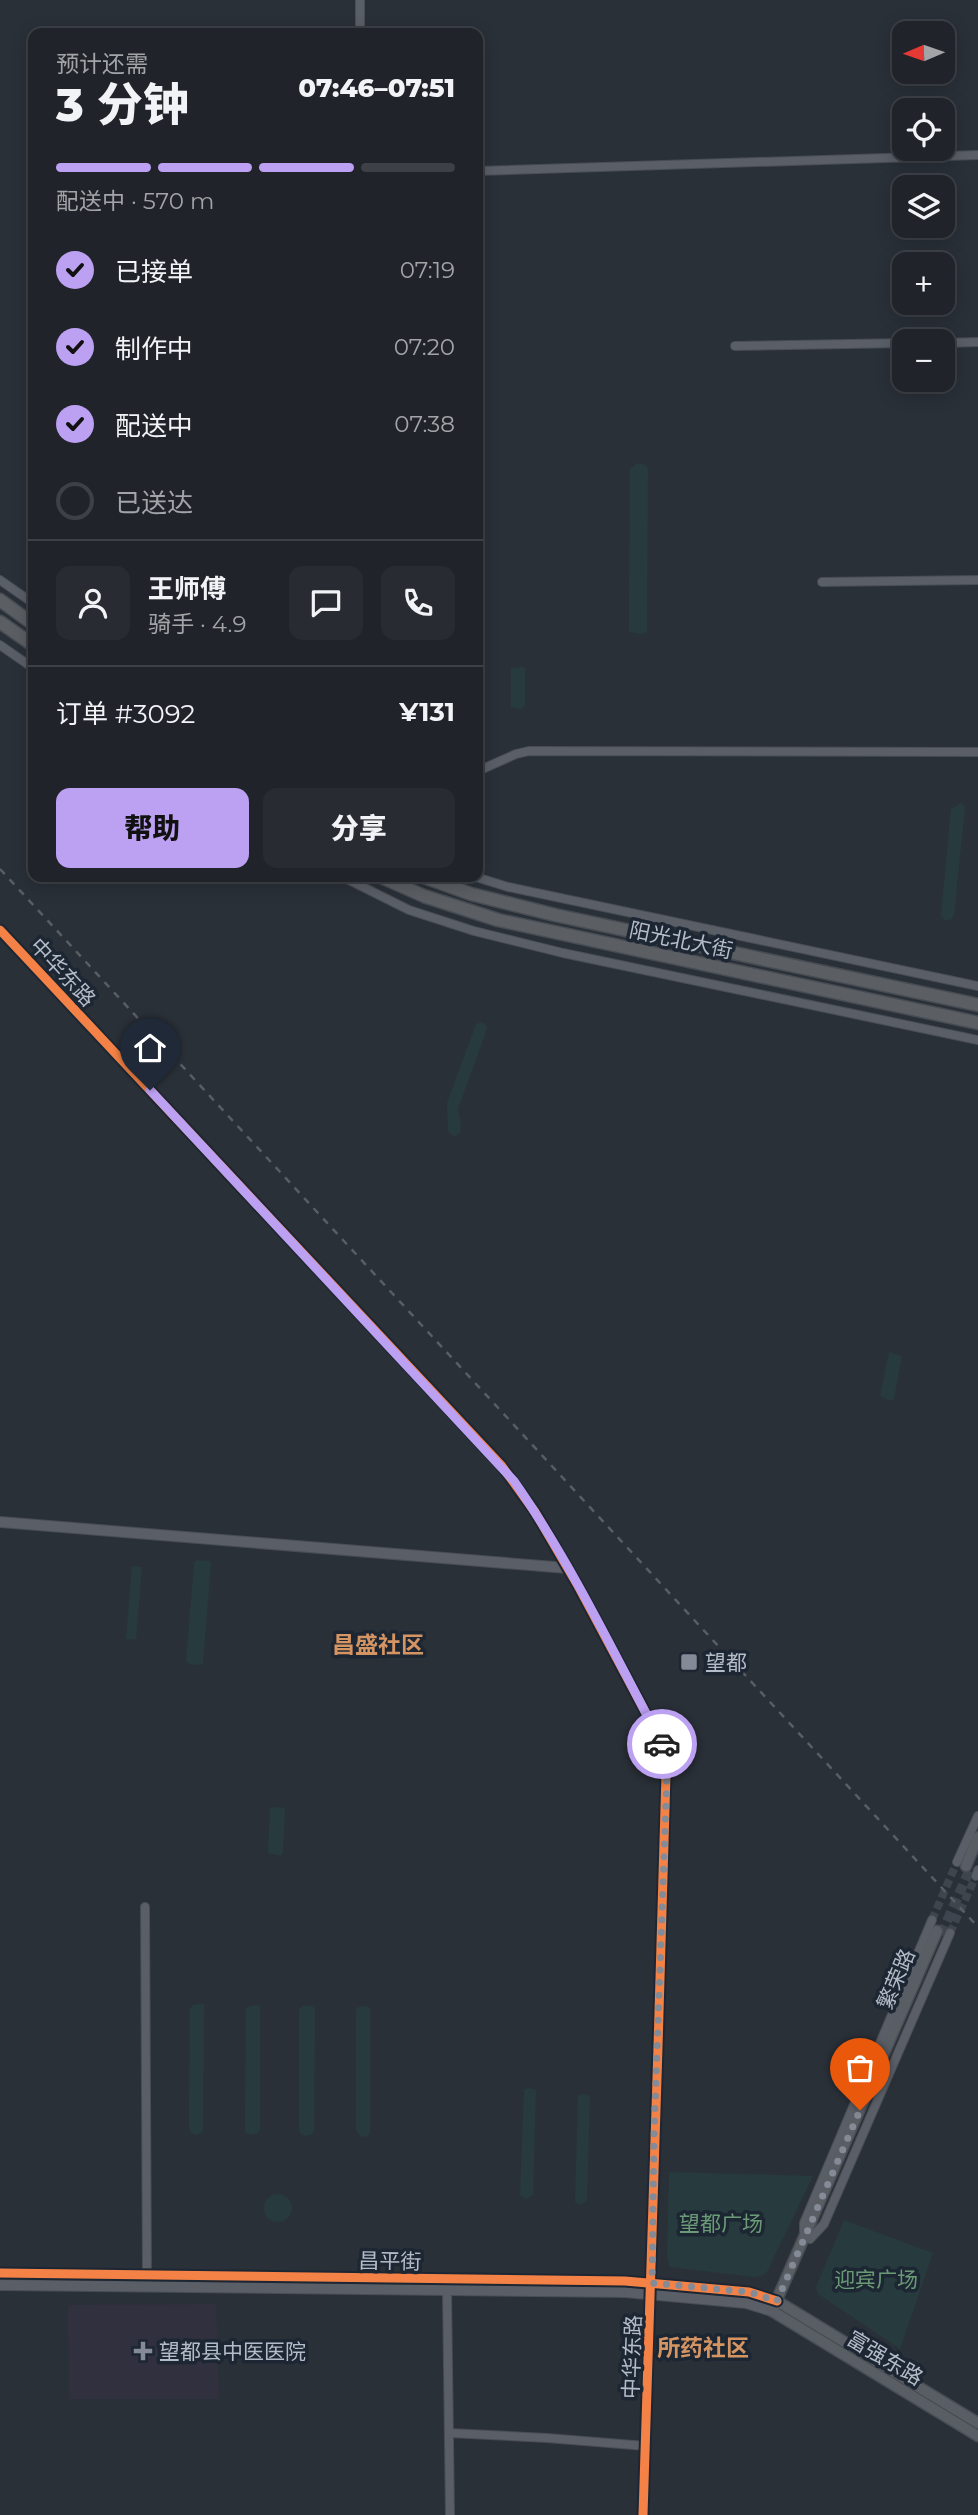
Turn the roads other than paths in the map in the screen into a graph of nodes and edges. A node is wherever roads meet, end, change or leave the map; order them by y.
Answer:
1 (360, 0) edge
2 (360, 28) edge
3 (978, 155) edge
4 (483, 171) edge
5 (978, 342) edge
6 (892, 343) edge
7 (955, 343) edge
8 (735, 346) dead end
9 (0, 580) edge
10 (978, 580) edge
11 (822, 582) dead end
12 (0, 600) edge
13 (28, 600) edge
14 (28, 620) edge
15 (0, 622) edge
16 (28, 642) edge
17 (0, 645) edge
18 (28, 665) edge
19 (978, 752) edge
20 (483, 769) edge
21 (483, 879) edge
22 (353, 882) edge
23 (392, 882) edge
24 (438, 882) edge
25 (0, 930) edge
26 (978, 986) edge
27 (978, 1005) edge
28 (978, 1023) edge
29 (978, 1040) edge
30 (0, 1522) edge
31 (567, 1568) junction
32 (978, 1815) edge
33 (978, 1837) edge
34 (978, 1851) edge
35 (969, 1869) edge
36 (145, 1907) dead end
37 (932, 1920) tunnel mouth
38 (943, 1933) tunnel mouth
39 (807, 2240) junction
40 (0, 2273) edge
41 (147, 2276) junction
42 (652, 2283) junction
43 (0, 2285) edge
44 (447, 2291) junction
45 (652, 2295) junction
46 (777, 2307) junction
47 (978, 2423) edge
48 (449, 2433) junction
49 (978, 2436) edge
50 (646, 2446) junction
51 (450, 2515) edge
52 (643, 2515) edge

1 - 2 street
3 - 4 street
5 - 7 street
6 - 8 street
9 - 13 street
10 - 11 street
12 - 14 highway
15 - 16 highway
17 - 18 street
19 - 20 street
21 - 26 street
22 - 29 street
23 - 28 highway, 阳光北大街
24 - 27 highway, 阳光北大街
25 - 31 street, 中华东路
30 - 31 street
31 - 42 street, 中华东路
32 - 35 street
33 - 35 main road
34 - 35 main road
36 - 41 street
37 - 39 street
38 - 39 main road, 繁荣路
39 - 46 main road, 繁荣路
40 - 41 street, 昌平街
41 - 42 street, 昌平街
42 - 45 street, 中华东路
42 - 46 street, 昌平街
43 - 44 street, 昌平街
44 - 45 street, 昌平街
44 - 48 street
45 - 46 street, 昌平街
45 - 50 street, 中华东路
46 - 47 main road, 富强东路
46 - 49 main road, 富强东路
48 - 50 street
48 - 51 street
50 - 52 street, 中华东路

